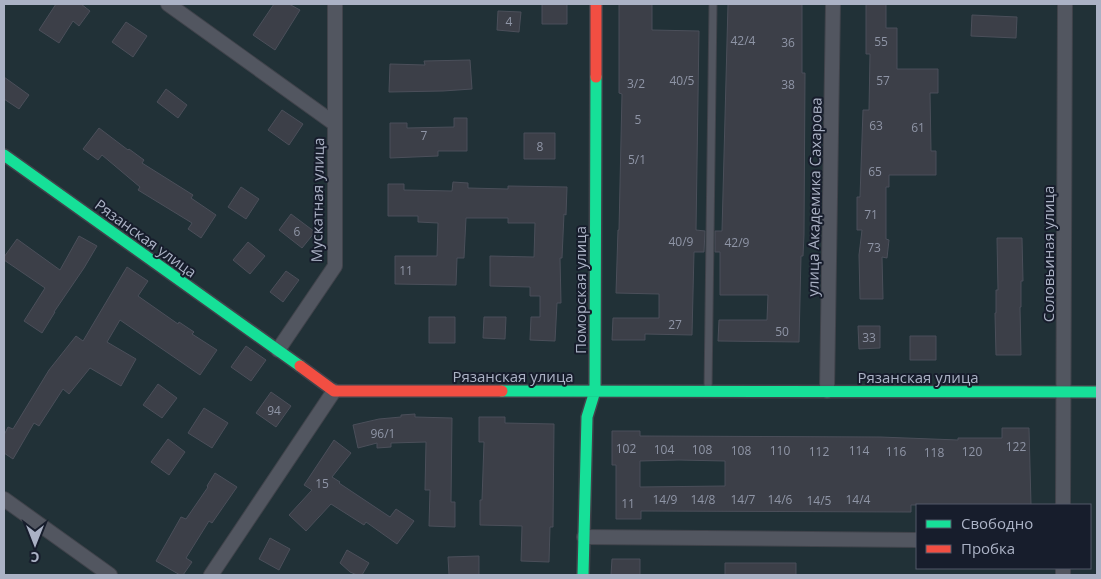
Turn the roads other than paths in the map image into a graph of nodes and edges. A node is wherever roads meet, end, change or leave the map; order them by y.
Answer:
1 (168, 4) edge
2 (335, 4) edge
3 (596, 4) edge
4 (713, 4) edge
5 (833, 4) edge
6 (1065, 4) edge
7 (335, 124) junction
8 (4, 155) edge
9 (278, 350) junction
10 (334, 391) junction
11 (595, 391) junction
12 (708, 391) junction
13 (827, 391) junction
14 (1064, 392) junction
15 (1097, 392) edge
16 (4, 499) edge
17 (1063, 504) edge
18 (584, 538) junction
19 (916, 540) edge
20 (110, 575) edge
21 (211, 575) edge
22 (583, 575) edge

1 - 7 street, Мускатная улица
2 - 7 street, Мускатная улица
3 - 11 street, Поморская улица
4 - 12 lane
5 - 13 street, улица Академика Сахарова
6 - 14 street, Соловьиная улица
7 - 9 street, Мускатная улица
8 - 9 street, Рязанская улица
9 - 10 street, Рязанская улица
10 - 11 street, Рязанская улица
10 - 21 street
11 - 12 street, Рязанская улица
11 - 18 street, Поморская улица
12 - 13 street, Рязанская улица
13 - 14 street, Рязанская улица
14 - 15 street, Рязанская улица
14 - 17 street, Соловьиная улица
16 - 20 street
18 - 19 street
18 - 22 street, Поморская улица

